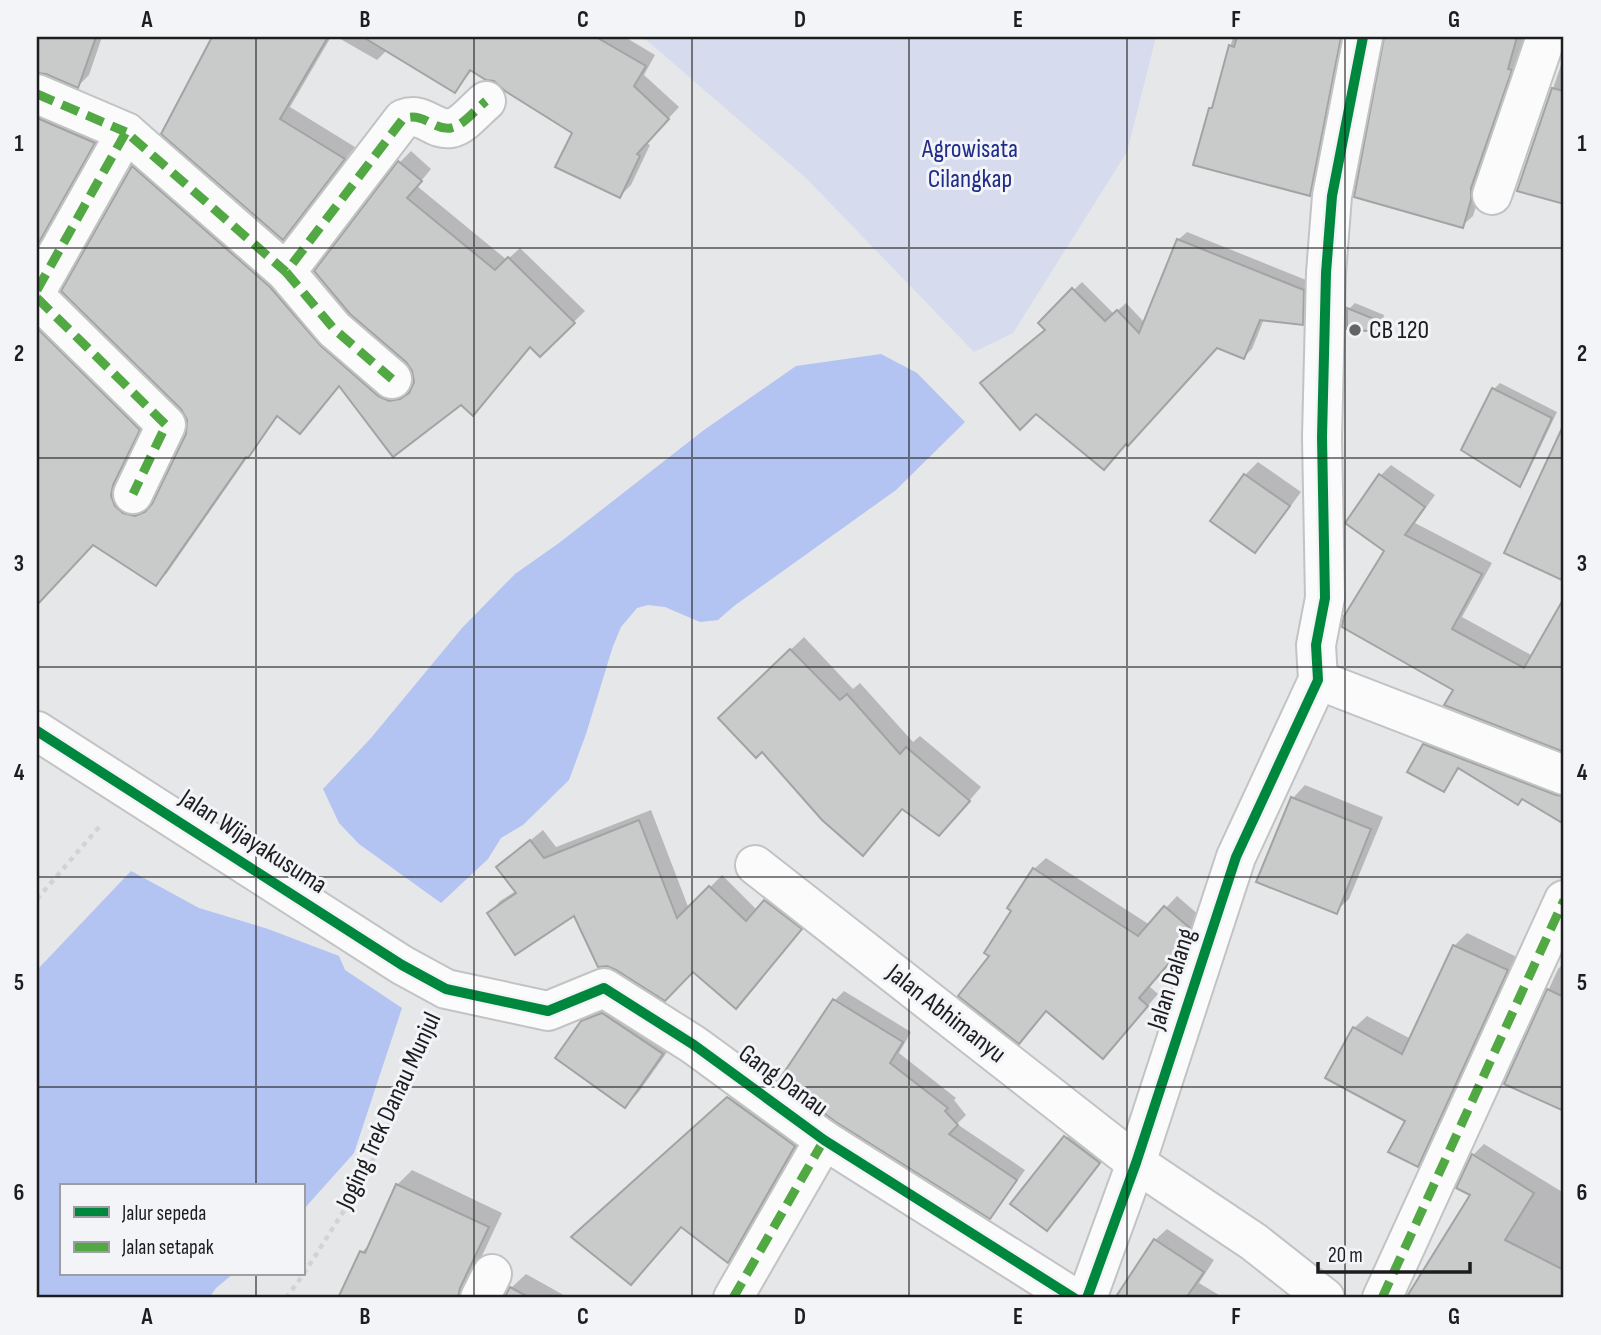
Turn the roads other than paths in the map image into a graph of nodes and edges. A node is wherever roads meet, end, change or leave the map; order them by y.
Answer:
1 (1363, 37) edge
2 (1546, 37) edge
3 (37, 94) edge
4 (486, 101) dead end
5 (126, 132) junction
6 (1492, 195) dead end
7 (286, 272) junction
8 (37, 290) edge
9 (37, 298) edge
10 (392, 379) dead end
11 (133, 494) dead end
12 (1318, 681) junction
13 (37, 731) edge
14 (1564, 775) edge
15 (755, 865) dead end
16 (1564, 900) edge
17 (442, 1005) joint
18 (824, 1140) junction
19 (1136, 1163) junction
20 (733, 1298) edge
21 (1074, 1298) edge
22 (1087, 1298) edge
23 (1325, 1298) edge
24 (1382, 1298) edge

1 - 12 street
2 - 6 street
3 - 5 street
4 - 7 street
5 - 7 street
5 - 8 street
7 - 10 street
9 - 11 street
12 - 14 street
12 - 19 street, Jalan Dalang
13 - 17 street, Jalan Wijayakusuma
15 - 19 street, Jalan Abhimanyu
16 - 24 street
17 - 18 street, Gang Danau
18 - 20 street
18 - 21 street, Gang Danau
19 - 22 street, Jalan Dalang
19 - 23 street

